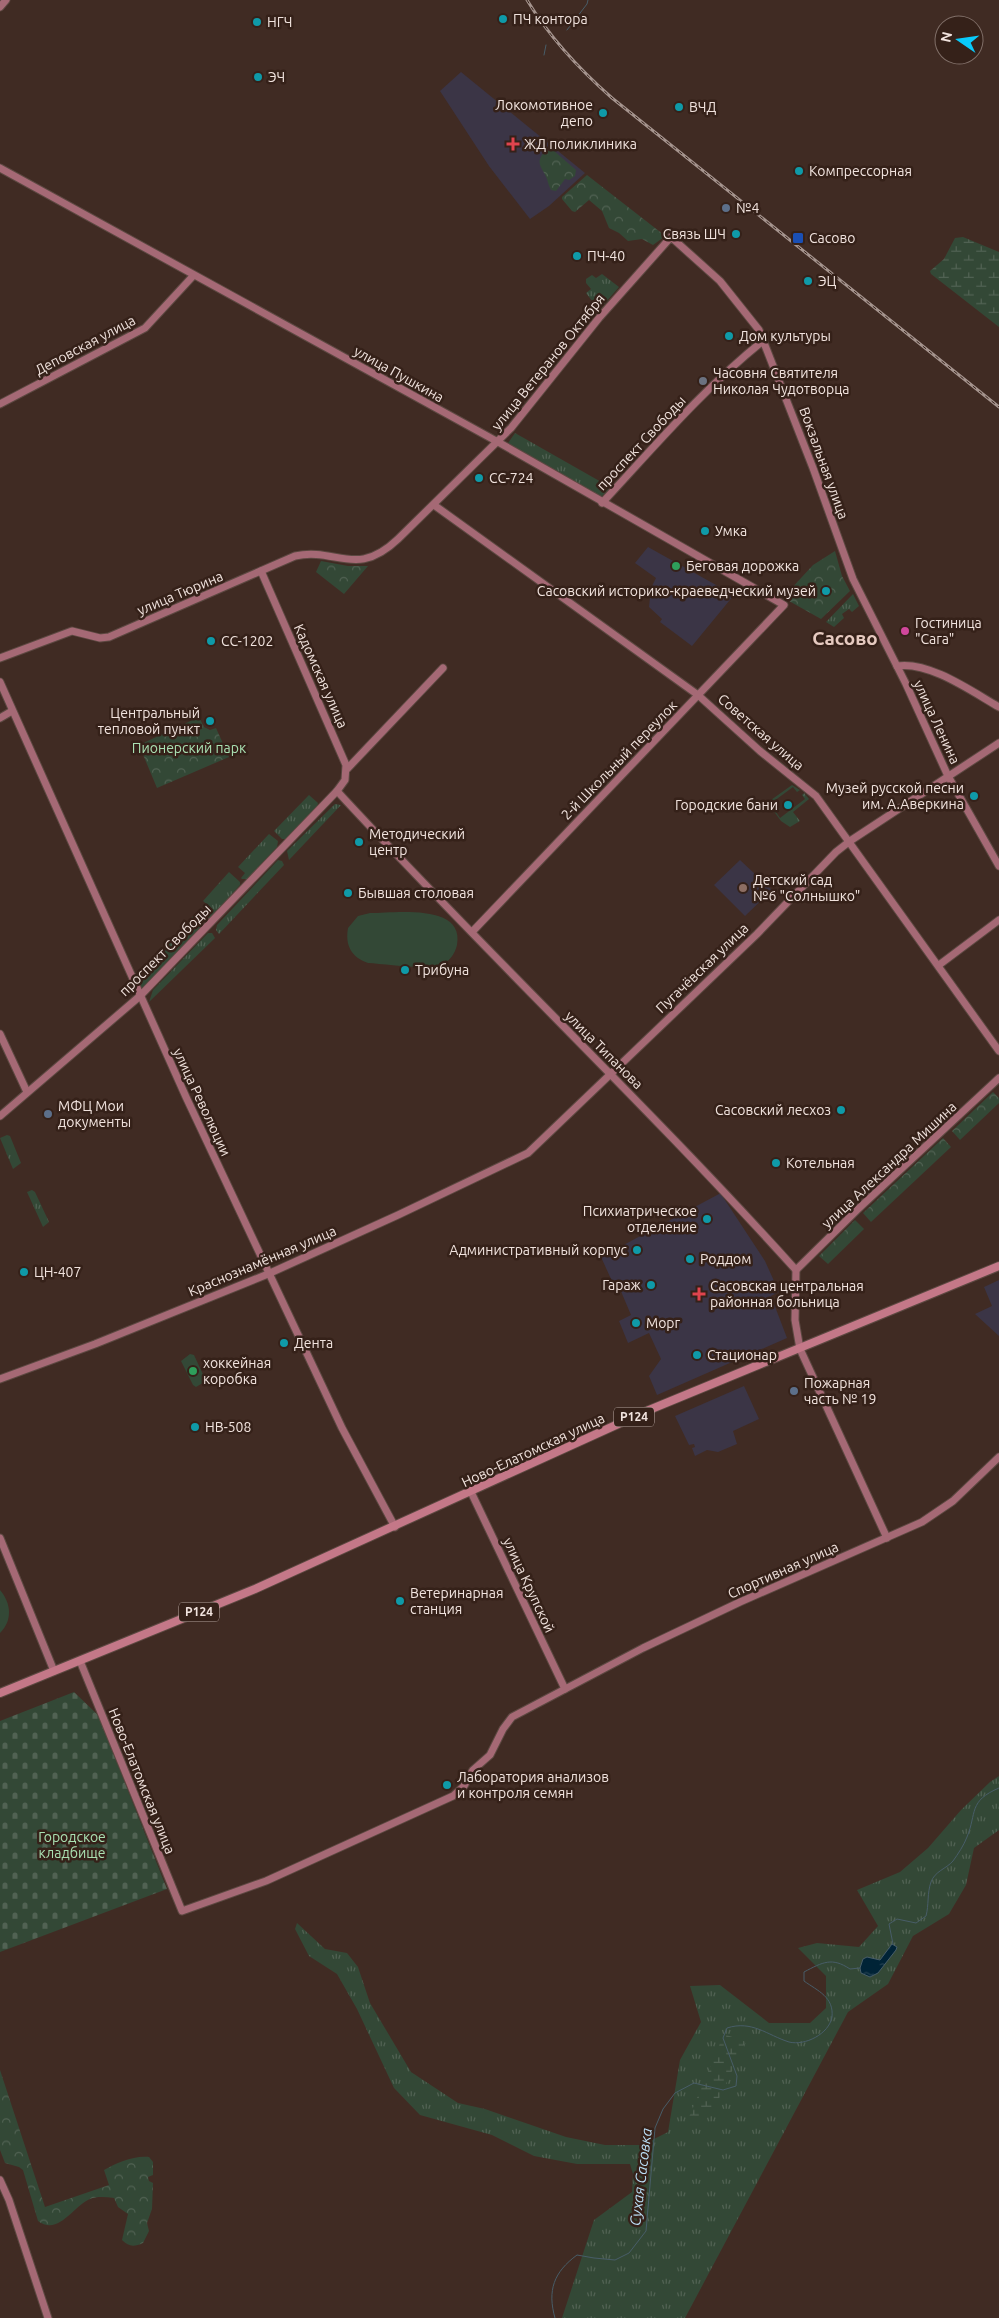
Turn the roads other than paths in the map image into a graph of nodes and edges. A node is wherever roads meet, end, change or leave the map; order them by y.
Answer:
1 (6, 0) edge
2 (0, 7) edge
3 (0, 168) edge
4 (671, 237) joint
5 (193, 276) junction
6 (764, 340) junction
7 (0, 404) edge
8 (498, 442) junction
9 (602, 503) junction
10 (434, 505) junction
11 (372, 557) joint
12 (261, 571) junction
13 (784, 605) joint
14 (0, 658) edge
15 (897, 666) junction
16 (443, 668) dead end
17 (0, 682) edge
18 (698, 696) junction
19 (999, 707) edge
20 (12, 711) junction
21 (0, 718) edge
22 (999, 743) edge
23 (347, 769) junction
24 (948, 776) junction
25 (337, 792) junction
26 (850, 841) junction
27 (999, 866) edge
28 (999, 920) edge
29 (472, 932) junction
30 (939, 965) junction
31 (140, 996) junction
32 (0, 1034) edge
33 (999, 1051) edge
34 (611, 1074) junction
35 (999, 1078) edge
36 (27, 1092) junction
37 (0, 1116) edge
38 (528, 1153) joint
39 (999, 1266) edge
40 (796, 1270) junction
41 (268, 1274) junction
42 (800, 1349) junction
43 (0, 1379) edge
44 (999, 1457) edge
45 (471, 1492) junction
46 (395, 1527) junction
47 (0, 1538) edge
48 (887, 1538) junction
49 (80, 1661) junction
50 (54, 1671) junction
51 (565, 1689) junction
52 (0, 1693) edge
53 (182, 1911) joint
54 (0, 2180) edge
55 (48, 2318) edge

1 - 2 street
3 - 5 street, улица Пушкина
4 - 6 street, Вокзальная улица
4 - 8 street, улица Ветеранов Октября
5 - 7 street, Деповская улица
5 - 8 street, улица Пушкина
6 - 9 street, проспект Свободы
6 - 15 street, Вокзальная улица
8 - 9 street, улица Пушкина
8 - 10 street, улица Ветеранов Октября
9 - 13 street, улица Пушкина
10 - 11 street, улица Ветеранов Октября
10 - 18 street, Советская улица
11 - 12 street, улица Тюрина
12 - 14 street, улица Тюрина
12 - 23 street, Кадомская улица
13 - 18 street, 2-й Школьный переулок
15 - 19 street
15 - 24 street, улица Ленина
16 - 23 street
17 - 20 street, улица Революции
18 - 26 street, Советская улица
18 - 29 street, 2-й Школьный переулок
20 - 21 street
20 - 31 street, улица Революции
22 - 24 street, Пугачёвская улица
23 - 25 street
24 - 26 street, Пугачёвская улица
24 - 27 street, улица Ленина
25 - 29 street, улица Типанова
25 - 31 street, проспект Свободы
26 - 30 street, Советская улица
26 - 34 street, Пугачёвская улица
28 - 30 street
29 - 34 street, улица Типанова
30 - 33 street, Советская улица
31 - 36 street, проспект Свободы
31 - 41 street, улица Революции
32 - 36 street
34 - 38 street, Пугачёвская улица
34 - 40 street, улица Типанова
35 - 40 street, улица Александра Мишина
36 - 37 street, проспект Свободы
38 - 41 street, Краснознамённая улица
39 - 42 main road, Ново-Елатомская улица / Р124
40 - 42 street
41 - 43 street, Краснознамённая улица
41 - 46 street, улица Революции
42 - 45 main road, Ново-Елатомская улица / Р124
42 - 48 street
44 - 48 street, Спортивная улица
45 - 46 main road, Ново-Елатомская улица / Р124
45 - 51 street, улица Крупской
46 - 49 main road, Ново-Елатомская улица / Р124
47 - 50 street
48 - 51 street, Спортивная улица
49 - 50 main road, Ново-Елатомская улица / Р124
49 - 53 street, Ново-Елатомская улица
50 - 52 main road, Ново-Елатомская улица / Р124
51 - 53 street, Спортивная улица
54 - 55 street

